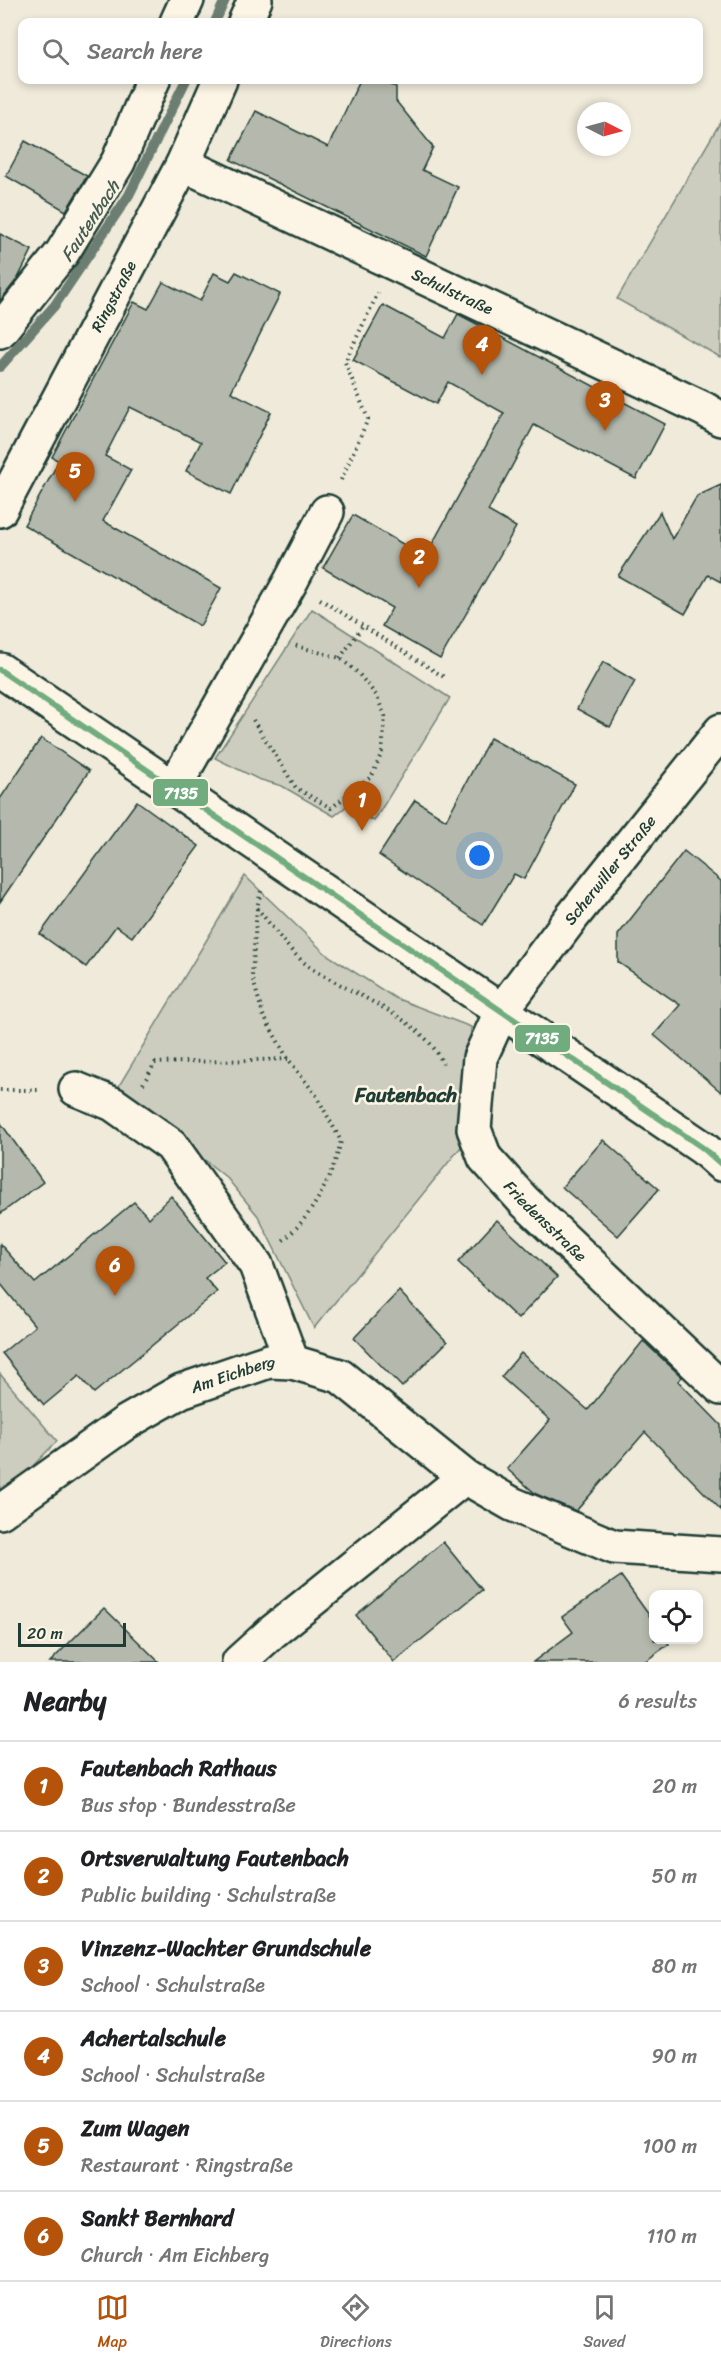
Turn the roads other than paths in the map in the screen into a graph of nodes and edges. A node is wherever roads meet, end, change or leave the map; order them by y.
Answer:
1 (187, 0) edge
2 (255, 0) edge
3 (179, 18) edge
4 (247, 18) edge
5 (151, 84) edge
6 (218, 84) edge
7 (183, 164) junction
8 (0, 331) edge
9 (716, 406) edge
10 (0, 510) edge
11 (327, 512) road end
12 (0, 670) edge
13 (721, 731) edge
14 (173, 789) junction
15 (502, 1010) junction
16 (76, 1089) road end
17 (721, 1164) edge
18 (292, 1362) junction
19 (721, 1388) edge
20 (465, 1477) junction
21 (0, 1512) edge
22 (721, 1554) edge
23 (239, 1662) edge

1 - 3 street
2 - 4 street
5 - 8 street
6 - 7 street, Ringstraße
7 - 9 street, Schulstraße
7 - 10 street, Ringstraße
11 - 14 street
12 - 14 street
13 - 15 street, Scherwiller Straße
14 - 15 street
15 - 17 street
15 - 19 street, Friedensstraße
16 - 18 street
18 - 20 street, Am Eichberg
18 - 21 street, Am Eichberg
20 - 22 street, Am Eichberg
20 - 23 street

